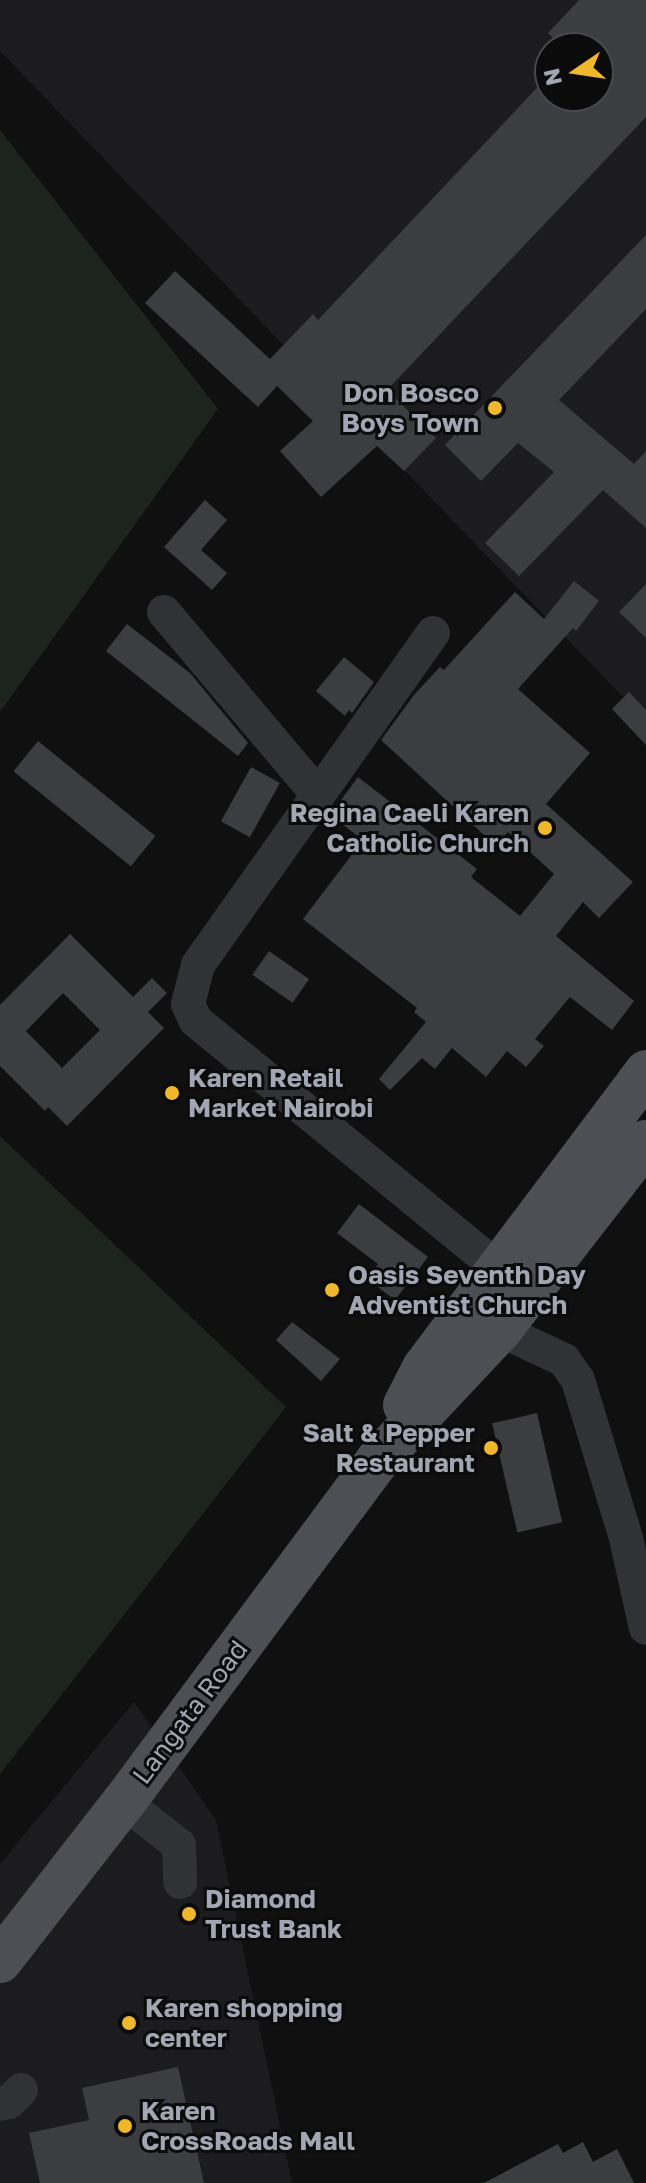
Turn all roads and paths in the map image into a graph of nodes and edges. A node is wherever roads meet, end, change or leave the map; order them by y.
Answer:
1 (164, 612) dead end
2 (433, 633) dead end
3 (318, 795) junction
4 (646, 1072) edge
5 (646, 1142) edge
6 (500, 1270) junction
7 (500, 1330) junction
8 (377, 1461) junction
9 (636, 1536) edge
10 (646, 1628) edge
11 (124, 1802) junction
12 (180, 1882) dead end
13 (0, 1961) edge

1 - 3 lane
2 - 3 lane
3 - 6 lane
4 - 6 main road, Langata Road
5 - 7 main road, Langata Road
6 - 8 main road, Langata Road
7 - 8 main road, Langata Road
7 - 9 lane
8 - 11 main road, Langata Road
9 - 10 lane
11 - 12 lane
11 - 13 main road, Langata Road

